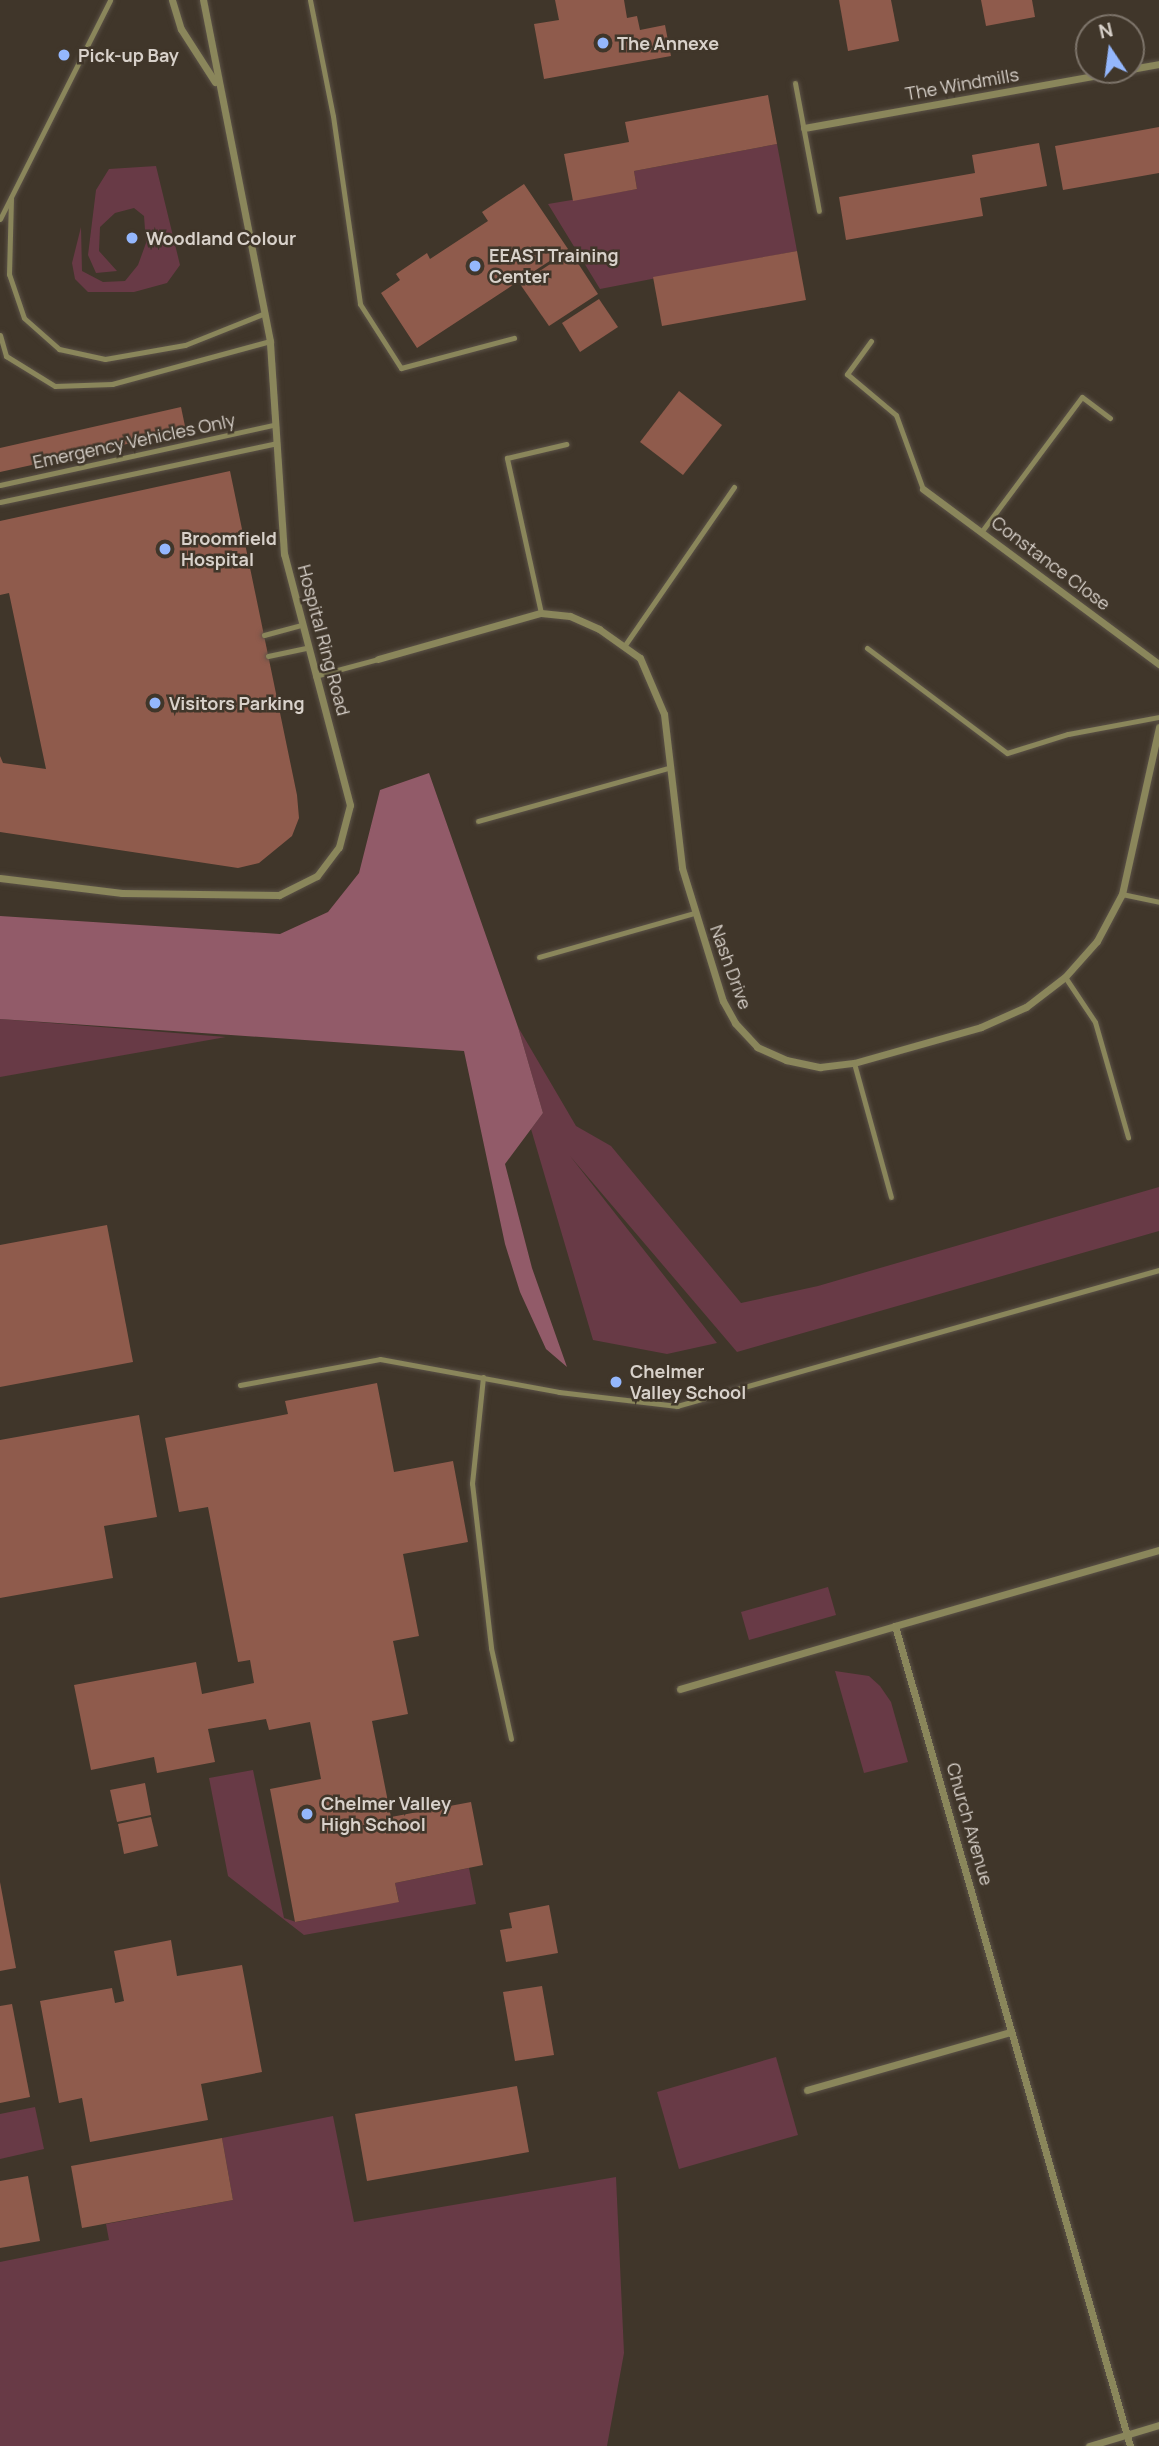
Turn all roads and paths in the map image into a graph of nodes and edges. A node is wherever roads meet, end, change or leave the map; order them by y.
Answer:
1 (110, 0) edge
2 (172, 0) edge
3 (203, 0) edge
4 (310, 0) edge
5 (1075, 80) edge
6 (795, 83) dead end
7 (217, 86) junction
8 (804, 128) junction
9 (11, 198) junction
10 (819, 211) dead end
11 (0, 219) edge
12 (265, 313) junction
13 (0, 335) edge
14 (514, 338) dead end
15 (270, 341) junction
16 (871, 341) dead end
17 (1110, 418) dead end
18 (273, 425) junction
19 (274, 444) junction
20 (566, 444) dead end
21 (0, 485) edge
22 (734, 487) dead end
23 (923, 489) joint
24 (0, 502) edge
25 (982, 531) junction
26 (541, 612) junction
27 (302, 625) junction
28 (264, 635) dead end
29 (625, 645) junction
30 (307, 648) junction
31 (867, 648) dead end
32 (268, 656) dead end
33 (378, 659) joint
34 (1159, 664) edge
35 (315, 676) junction
36 (1159, 717) edge
37 (1159, 727) edge
38 (671, 767) junction
39 (478, 821) dead end
40 (0, 878) edge
41 (1122, 894) junction
42 (1159, 902) edge
43 (695, 914) junction
44 (539, 957) dead end
45 (1065, 977) junction
46 (854, 1063) junction
47 (1128, 1137) dead end
48 (891, 1198) dead end
49 (1159, 1270) edge
50 (484, 1377) junction
51 (240, 1385) dead end
52 (1159, 1550) edge
53 (895, 1626) junction
54 (680, 1689) dead end
55 (511, 1739) dead end
56 (1012, 2032) junction
57 (807, 2090) dead end
58 (1159, 2425) edge
59 (1127, 2435) junction
60 (1089, 2446) edge
61 (1130, 2446) edge

1 - 9 lane
2 - 7 street, Hospital Ring Road
3 - 7 street, Hospital Ring Road
4 - 14 lane
5 - 8 street, The Windmills
6 - 8 lane
7 - 12 street, Hospital Ring Road
8 - 10 lane
9 - 11 lane
9 - 12 lane
12 - 15 street, Hospital Ring Road
13 - 15 lane
15 - 18 street, Hospital Ring Road
16 - 23 lane
17 - 25 lane
18 - 19 street, Hospital Ring Road
18 - 21 lane, Emergency Vehicles Only
19 - 24 lane
19 - 27 street, Hospital Ring Road
20 - 26 lane
22 - 29 lane
23 - 25 street, Constance Close
25 - 34 street, Constance Close
26 - 29 street, Nash Drive
26 - 33 street, Nash Drive
27 - 28 lane
27 - 30 street, Hospital Ring Road
29 - 38 street, Nash Drive
30 - 32 lane
30 - 35 street, Hospital Ring Road
31 - 36 lane
33 - 35 lane
35 - 40 street, Hospital Ring Road
37 - 41 street, Nash Drive
38 - 39 lane
38 - 43 street, Nash Drive
41 - 42 lane
41 - 45 street, Nash Drive
43 - 44 lane
43 - 46 street, Nash Drive
45 - 46 street, Nash Drive
45 - 47 lane
46 - 48 lane
49 - 50 lane
50 - 51 lane
50 - 55 lane
52 - 53 street
53 - 54 street
53 - 56 street, Church Avenue
56 - 57 street
56 - 59 street, Church Avenue
58 - 59 street
59 - 60 street
59 - 61 street, Church Avenue

